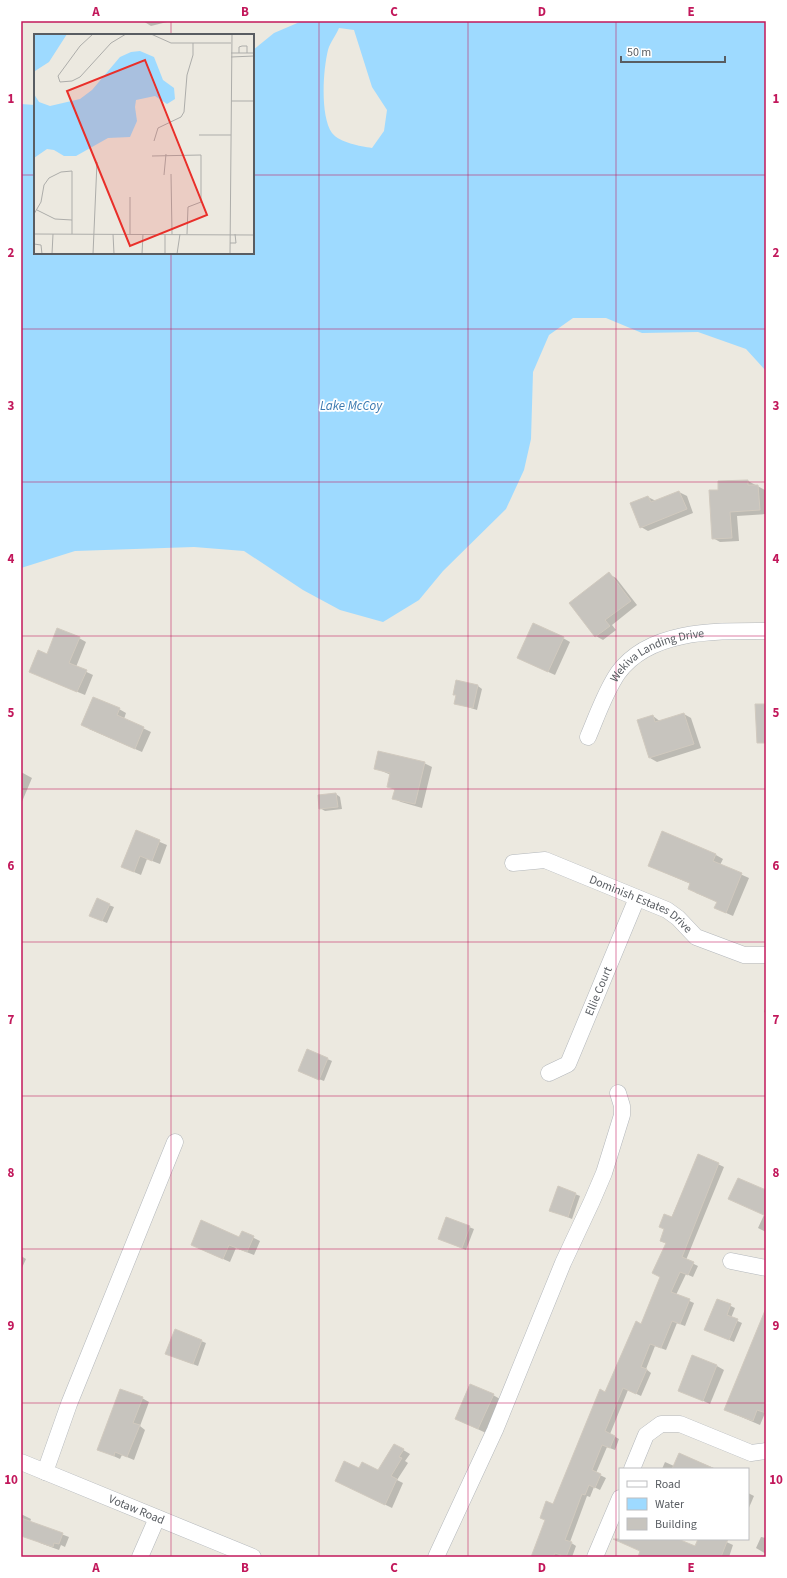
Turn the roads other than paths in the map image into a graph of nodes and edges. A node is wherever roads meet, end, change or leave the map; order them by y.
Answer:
1 (766, 631) edge
2 (588, 737) dead end
3 (513, 863) dead end
4 (637, 898) junction
5 (766, 955) edge
6 (549, 1073) dead end
7 (618, 1094) dead end
8 (175, 1142) dead end
9 (731, 1261) dead end
10 (766, 1268) edge
11 (766, 1452) edge
12 (21, 1462) edge
13 (632, 1468) edge
14 (45, 1472) junction
15 (619, 1500) edge
16 (158, 1518) junction
17 (140, 1557) edge
18 (253, 1557) edge
19 (436, 1557) edge
20 (596, 1557) edge

1 - 2 street, Wekiva Landing Drive
3 - 4 street, Dominish Estates Drive
4 - 5 street, Dominish Estates Drive
4 - 6 street, Ellie Court
7 - 19 street
8 - 14 street
9 - 10 street
11 - 13 street
12 - 14 street, Votaw Road
14 - 16 street, Votaw Road
15 - 20 street
16 - 17 street
16 - 18 street, Votaw Road

